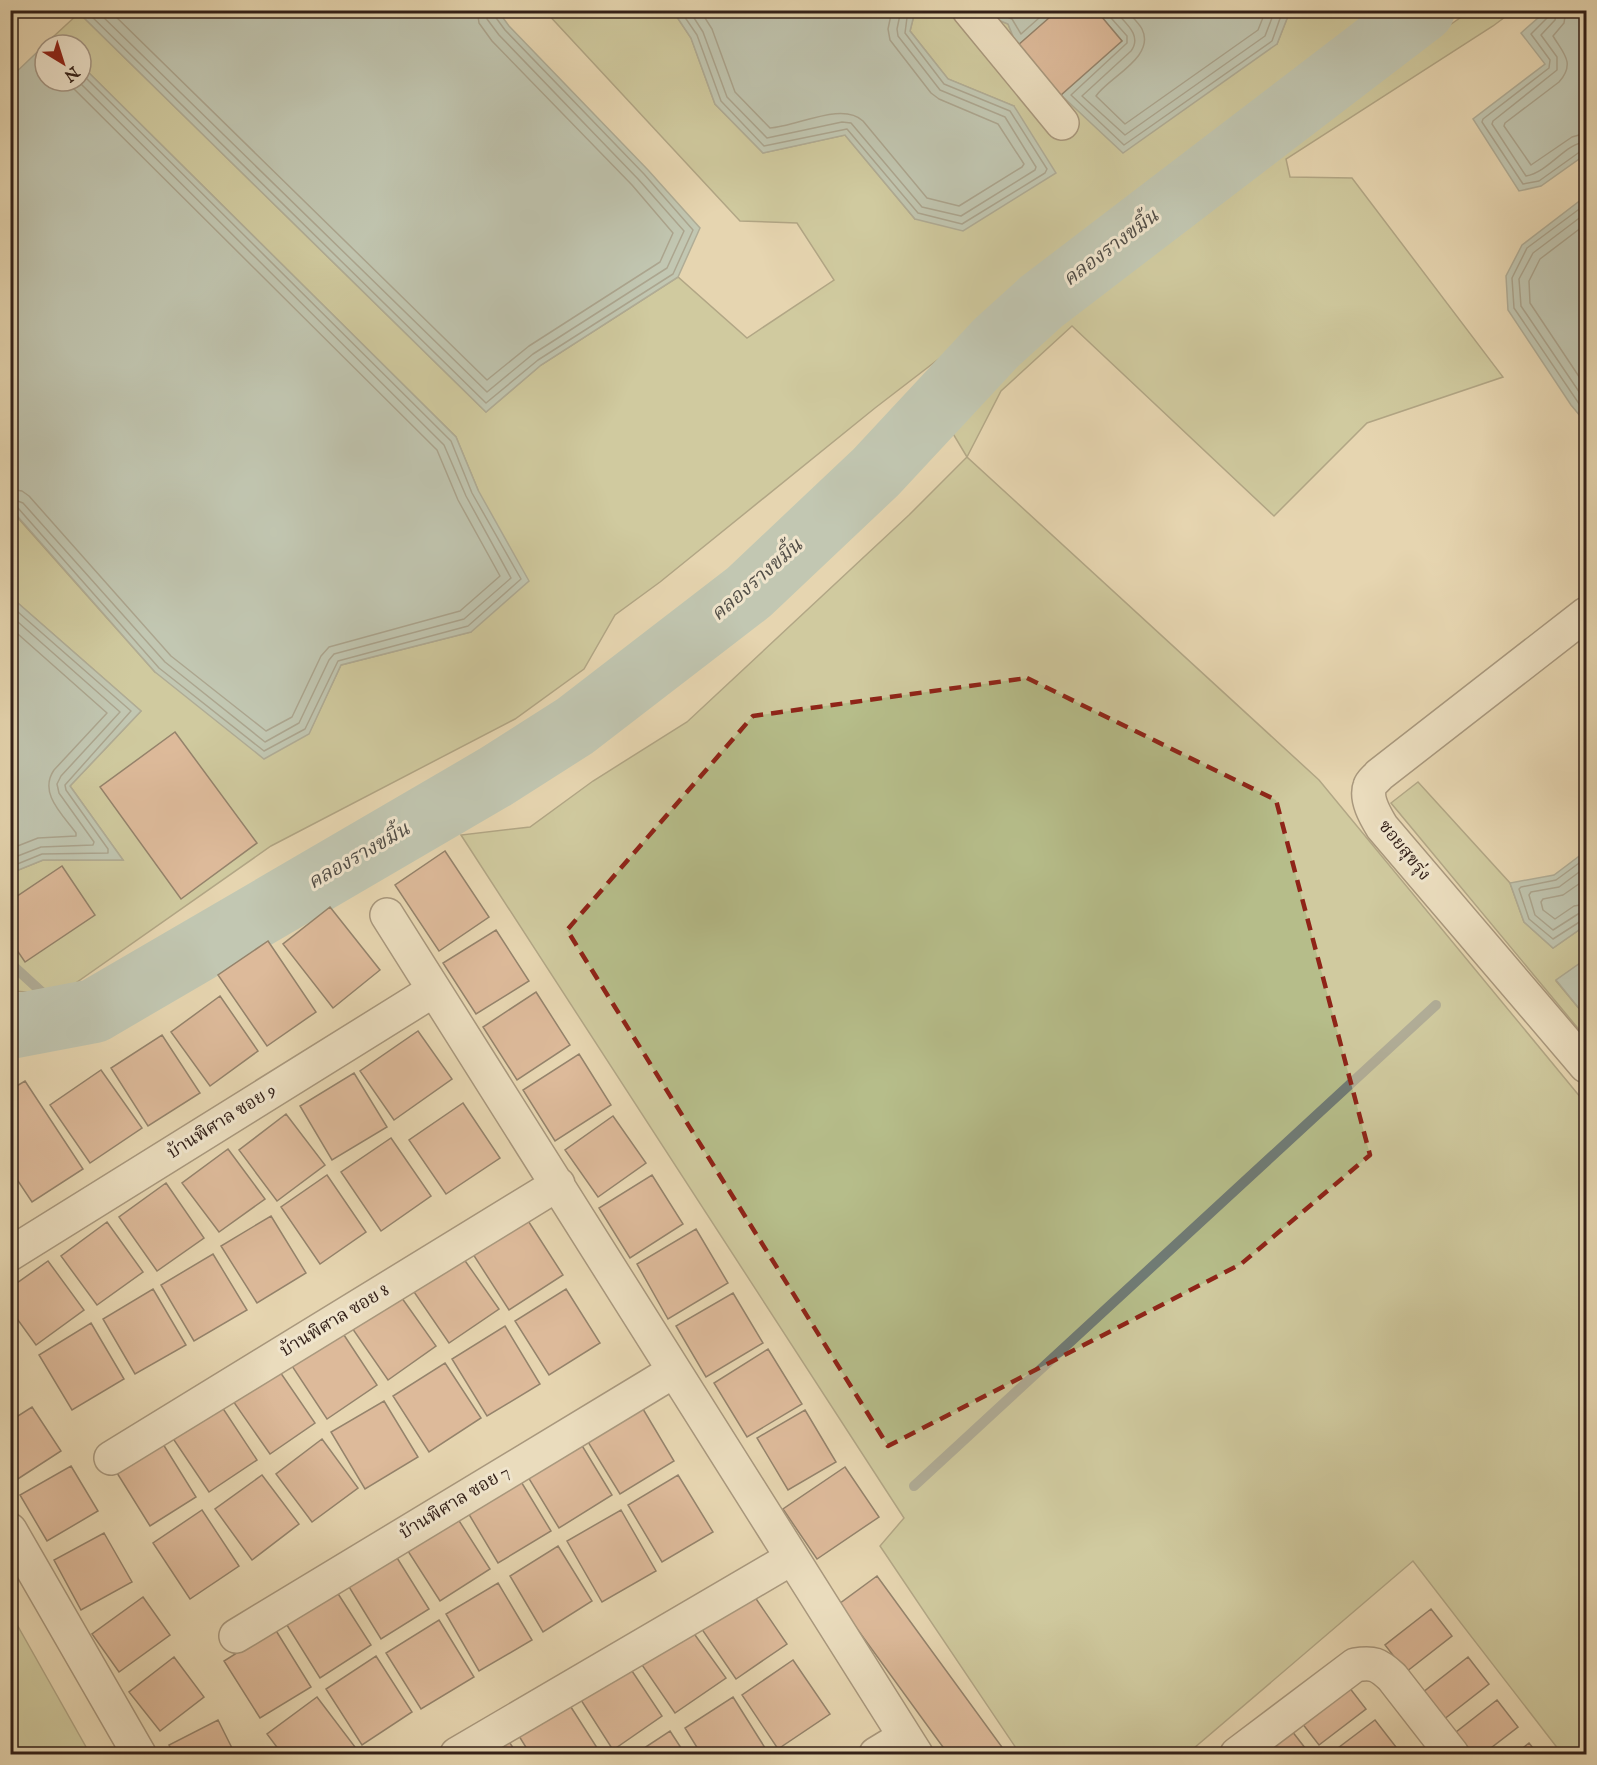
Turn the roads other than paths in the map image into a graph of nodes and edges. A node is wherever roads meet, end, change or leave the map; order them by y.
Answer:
1 (969, 10) edge
2 (1062, 123) dead end
3 (1587, 614) edge
4 (387, 915) dead end
5 (434, 990) junction
6 (1587, 1066) edge
7 (558, 1185) junction
8 (10, 1254) edge
9 (674, 1371) junction
10 (111, 1458) dead end
11 (10, 1530) edge
12 (792, 1558) junction
13 (236, 1636) dead end
14 (910, 1746) edge
15 (139, 1755) edge
16 (457, 1755) edge
17 (876, 1755) edge
18 (1237, 1755) edge
19 (1452, 1755) edge

1 - 2 street
3 - 6 street, ซอยสุขรุ่ง
4 - 5 street
5 - 7 street
5 - 8 street, บ้านพิศาล ซอย 9
7 - 9 street
7 - 10 street, บ้านพิศาล ซอย 8
9 - 12 street
9 - 13 street, บ้านพิศาล ซอย 7
11 - 15 street
12 - 14 street
12 - 16 street
14 - 17 street
18 - 19 street

